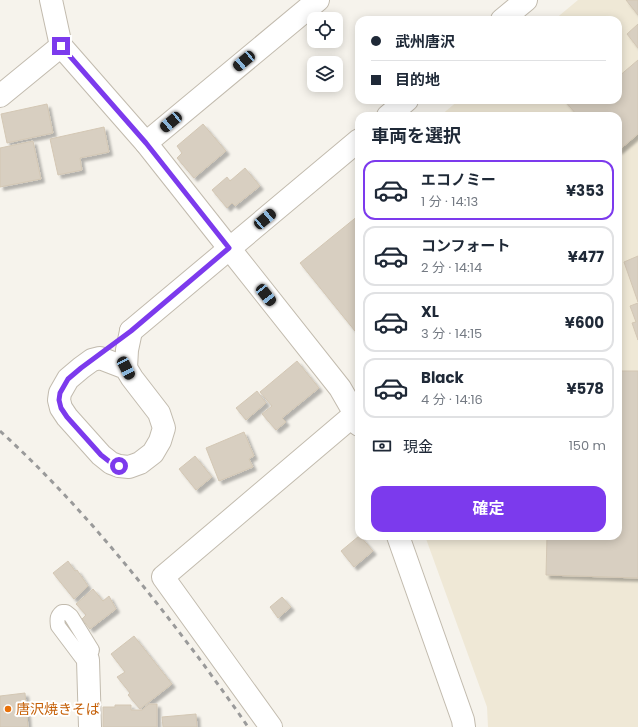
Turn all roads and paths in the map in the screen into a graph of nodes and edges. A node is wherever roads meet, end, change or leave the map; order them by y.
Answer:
1 (51, 0) edge
2 (318, 0) edge
3 (526, 0) edge
4 (507, 16) edge
5 (61, 46) junction
6 (0, 96) edge
7 (402, 104) edge
8 (393, 112) edge
9 (146, 143) junction
10 (355, 143) edge
11 (229, 248) junction
12 (131, 331) junction
13 (81, 368) junction
14 (126, 368) junction
15 (355, 416) edge
16 (355, 422) edge
17 (399, 540) edge
18 (88, 660) dead end
19 (90, 727) edge
20 (271, 727) edge
21 (464, 727) edge

1 - 5 street
2 - 9 street
3 - 4 street
5 - 6 street
5 - 9 street
7 - 8 street
9 - 11 street
10 - 11 street
11 - 12 street
11 - 15 street
12 - 13 street
12 - 14 street
13 - 14 street
13 - 14 street
16 - 20 street
17 - 21 street
18 - 19 street

